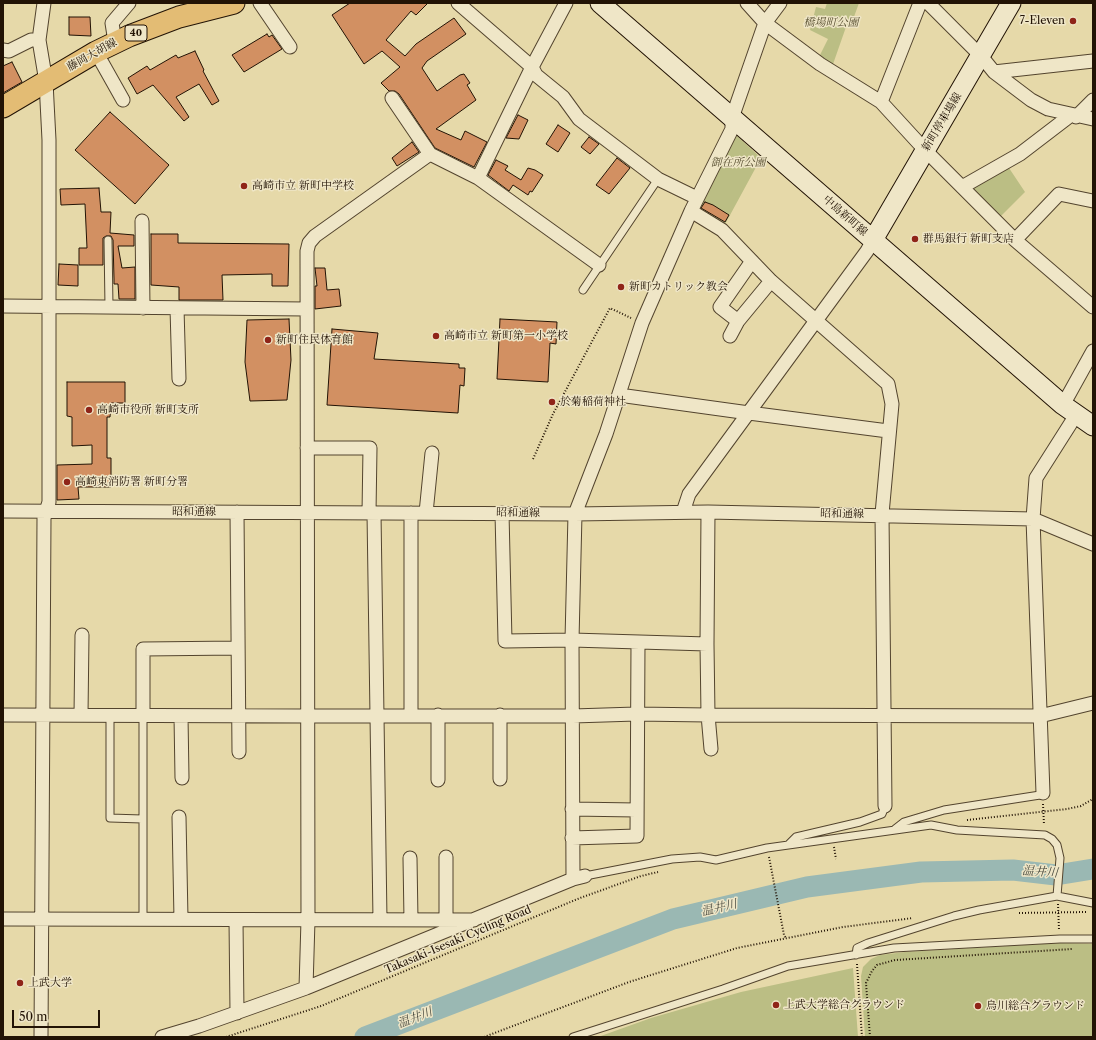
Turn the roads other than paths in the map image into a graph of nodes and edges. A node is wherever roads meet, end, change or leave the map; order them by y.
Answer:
1 (44, 3) edge
2 (129, 3) edge
3 (234, 3) edge
4 (260, 3) edge
5 (458, 3) edge
6 (566, 3) edge
7 (600, 3) edge
8 (747, 3) edge
9 (780, 3) edge
10 (920, 3) edge
11 (928, 3) edge
12 (1011, 3) edge
13 (765, 23) junction
14 (39, 40) junction
15 (115, 42) junction
16 (290, 47) dead end
17 (3, 50) edge
18 (96, 52) junction
19 (981, 56) junction
20 (1093, 61) edge
21 (532, 67) junction
22 (994, 72) junction
23 (46, 82) junction
24 (392, 98) dead end
25 (123, 100) dead end
26 (1093, 100) edge
27 (880, 102) junction
28 (3, 107) edge
29 (1073, 116) junction
30 (732, 118) junction
31 (1093, 119) edge
32 (925, 150) junction
33 (430, 154) junction
34 (478, 178) junction
35 (658, 179) junction
36 (962, 187) junction
37 (697, 198) junction
38 (1093, 201) edge
39 (691, 211) junction
40 (142, 221) dead end
41 (108, 240) dead end
42 (873, 240) junction
43 (1015, 240) junction
44 (752, 261) junction
45 (599, 265) junction
46 (771, 281) junction
47 (583, 290) dead end
48 (3, 306) edge
49 (50, 306) junction
50 (109, 307) junction
51 (1093, 307) edge
52 (143, 308) junction
53 (177, 308) junction
54 (306, 309) junction
55 (817, 320) junction
56 (738, 321) junction
57 (730, 336) dead end
58 (1093, 351) edge
59 (179, 379) dead end
60 (619, 395) junction
61 (1070, 410) junction
62 (749, 414) junction
63 (1093, 426) edge
64 (888, 431) junction
65 (307, 448) junction
66 (432, 453) dead end
67 (3, 511) edge
68 (47, 511) junction
69 (237, 512) junction
70 (307, 512) junction
71 (682, 512) junction
72 (708, 512) junction
73 (372, 513) junction
74 (411, 513) junction
75 (426, 513) junction
76 (502, 513) junction
77 (575, 514) junction
78 (882, 514) junction
79 (1033, 519) junction
80 (1093, 544) edge
81 (82, 635) dead end
82 (572, 640) junction
83 (638, 643) junction
84 (706, 644) junction
85 (238, 648) junction
86 (1093, 703) edge
87 (3, 714) edge
88 (636, 714) junction
89 (42, 715) junction
90 (81, 715) junction
91 (110, 715) junction
92 (377, 715) junction
93 (411, 715) junction
94 (438, 715) junction
95 (500, 715) junction
96 (708, 715) junction
97 (143, 716) junction
98 (180, 716) junction
99 (238, 716) junction
100 (308, 716) junction
101 (573, 716) junction
102 (885, 716) junction
103 (1040, 716) junction
104 (711, 749) dead end
105 (239, 752) dead end
106 (182, 778) dead end
107 (500, 779) dead end
108 (438, 780) dead end
109 (1043, 792) joint
110 (885, 806) joint
111 (572, 809) junction
112 (636, 810) junction
113 (179, 817) dead end
114 (142, 819) junction
115 (895, 829) junction
116 (572, 838) junction
117 (788, 845) junction
118 (446, 857) dead end
119 (410, 858) dead end
120 (579, 878) junction
121 (1058, 894) junction
122 (1093, 903) edge
123 (3, 919) edge
124 (41, 919) junction
125 (143, 919) junction
126 (181, 919) junction
127 (236, 920) junction
128 (308, 920) junction
129 (380, 920) junction
130 (411, 920) junction
131 (446, 920) junction
132 (474, 920) junction
133 (1093, 939) edge
134 (856, 955) junction
135 (306, 988) junction
136 (237, 1013) junction
137 (41, 1037) edge
138 (162, 1037) edge
139 (573, 1037) edge

1 - 14 street
2 - 15 street
3 - 15 main road, 藤岡大胡線 / 40
4 - 16 street
5 - 21 street
6 - 21 street
7 - 30 main road, 中島新町線
8 - 13 street
9 - 13 street
10 - 27 street
11 - 19 street
12 - 19 main road, 新町停車場線
13 - 27 street
13 - 30 street
14 - 17 street
14 - 23 street
15 - 18 main road, 藤岡大胡線 / 40
18 - 23 main road, 藤岡大胡線 / 40
18 - 25 street
19 - 22 street
19 - 32 main road, 新町停車場線
20 - 22 street
21 - 34 street
21 - 35 street
22 - 29 street
23 - 28 main road, 藤岡大胡線 / 40
23 - 49 street
24 - 33 street
26 - 29 street
27 - 32 street
29 - 31 street
29 - 36 street
30 - 37 street
30 - 42 main road, 中島新町線
32 - 36 street
32 - 42 main road, 新町停車場線
33 - 34 street
33 - 54 street
34 - 45 street
35 - 37 street
35 - 45 lane
36 - 43 street
37 - 39 street
38 - 43 street
39 - 44 street
39 - 60 street
40 - 52 street
41 - 50 lane
42 - 55 street
42 - 61 main road, 中島新町線
43 - 51 street
44 - 46 street
44 - 56 street
45 - 47 lane
46 - 55 street
46 - 56 street
48 - 49 street
49 - 50 street
49 - 68 street
50 - 52 street
52 - 53 street
53 - 54 street
53 - 59 street
54 - 65 street
55 - 62 street
55 - 64 street
56 - 57 street
58 - 61 street
60 - 62 street
60 - 77 street
61 - 63 main road, 中島新町線
61 - 79 street
62 - 64 street
62 - 71 street
64 - 78 street
65 - 70 street
65 - 73 street
66 - 75 street
67 - 68 street, 昭和通線
68 - 69 street, 昭和通線
68 - 89 street
69 - 70 street, 昭和通線
69 - 85 street
70 - 73 street, 昭和通線
70 - 100 street
71 - 72 street, 昭和通線
71 - 77 street, 昭和通線
72 - 78 street, 昭和通線
72 - 84 street
73 - 74 street, 昭和通線
73 - 92 street
74 - 75 street, 昭和通線
74 - 93 street
75 - 76 street, 昭和通線
76 - 77 street, 昭和通線
76 - 82 street
77 - 82 street
78 - 79 street, 昭和通線
78 - 102 street
79 - 80 street
79 - 103 street
81 - 90 street
82 - 83 street
82 - 101 street
83 - 84 street
83 - 88 street
84 - 96 street
85 - 97 street
85 - 99 street
86 - 103 street
87 - 89 street
88 - 96 street
88 - 101 street
88 - 112 street
89 - 90 street
89 - 124 street
90 - 91 street
91 - 97 street
91 - 114 lane
92 - 93 street
92 - 100 street
92 - 129 street
93 - 94 street
94 - 95 street
94 - 108 street
95 - 101 street
95 - 107 street
96 - 102 street
96 - 104 street
97 - 98 street
97 - 114 lane
98 - 99 street
98 - 106 street
99 - 100 street
99 - 105 street
100 - 128 street
101 - 111 street
102 - 103 street
102 - 110 street
103 - 109 street
109 - 115 lane
110 - 117 lane
111 - 112 street
111 - 116 street
112 - 116 street
113 - 126 street
114 - 125 lane
115 - 117 lane
115 - 121 lane
116 - 120 street
117 - 120 lane
118 - 131 street
119 - 130 street
120 - 132 street
121 - 122 lane
121 - 134 lane
123 - 124 street
124 - 125 street
124 - 137 street
125 - 126 street
126 - 127 street
127 - 128 street
127 - 136 street
128 - 129 street
128 - 135 street
129 - 130 street
130 - 131 street
131 - 132 street
132 - 135 street
133 - 134 lane
134 - 139 lane
135 - 136 street
136 - 138 street

